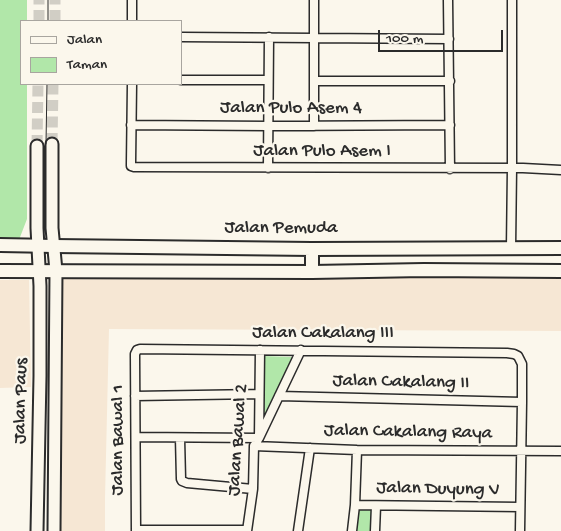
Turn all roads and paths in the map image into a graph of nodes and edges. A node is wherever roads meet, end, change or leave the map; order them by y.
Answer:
1 (132, 0) edge
2 (314, 0) edge
3 (448, 0) edge
4 (512, 0) edge
5 (132, 20) edge
6 (182, 37) edge
7 (269, 37) junction
8 (314, 37) junction
9 (449, 39) junction
10 (182, 80) edge
11 (268, 80) junction
12 (450, 80) junction
13 (314, 81) junction
14 (132, 85) edge
15 (131, 125) junction
16 (450, 125) junction
17 (268, 126) junction
18 (314, 126) junction
19 (52, 144) tunnel mouth
20 (37, 146) tunnel mouth
21 (268, 168) junction
22 (512, 168) junction
23 (450, 169) junction
24 (561, 170) edge
25 (0, 245) edge
26 (37, 246) junction
27 (54, 246) junction
28 (312, 248) junction
29 (510, 248) junction
30 (561, 248) edge
31 (0, 270) edge
32 (39, 271) junction
33 (56, 271) junction
34 (561, 271) edge
35 (312, 272) junction
36 (138, 350) joint
37 (260, 350) junction
38 (301, 350) junction
39 (259, 394) junction
40 (135, 396) junction
41 (280, 396) junction
42 (522, 402) junction
43 (136, 437) junction
44 (180, 438) junction
45 (259, 438) junction
46 (254, 446) junction
47 (310, 448) junction
48 (357, 450) junction
49 (521, 451) junction
50 (561, 451) edge
51 (253, 489) junction
52 (355, 505) junction
53 (376, 506) junction
54 (520, 508) junction
55 (136, 530) edge
56 (37, 531) edge
57 (54, 531) edge
58 (247, 531) edge
59 (298, 531) edge
60 (352, 531) edge
61 (375, 531) edge
62 (520, 531) edge

1 - 5 street
2 - 8 street
3 - 9 street
4 - 22 street
6 - 7 street
7 - 8 street
7 - 11 street
8 - 9 street
8 - 13 street
9 - 12 street
10 - 11 street
11 - 17 street
12 - 13 street
12 - 16 street
13 - 18 street
14 - 15 street
15 - 17 street, Jalan Pulo Asem 4
15 - 21 street, Jalan Pulo Asem I
16 - 18 street, Jalan Pulo Asem 4
16 - 23 street
17 - 18 street, Jalan Pulo Asem 4
17 - 21 street
19 - 27 main road, Jalan Paus
20 - 26 main road, Jalan Paus
21 - 23 street, Jalan Pulo Asem I
22 - 23 street, Jalan Pulo Asem I
22 - 24 street, Jalan Pulo Asem I
22 - 29 street
25 - 26 main road, Jalan Pemuda
26 - 27 main road, Jalan Pemuda
26 - 32 main road, Jalan Paus
27 - 28 main road, Jalan Pemuda
27 - 33 main road, Jalan Paus
28 - 29 main road, Jalan Pemuda
28 - 35 main road
29 - 30 main road, Jalan Pemuda
31 - 32 main road
32 - 33 main road
32 - 56 main road, Jalan Paus
33 - 35 main road
33 - 57 main road, Jalan Paus
34 - 35 main road
36 - 37 street, Jalan Cakalang III
36 - 40 street, Jalan Bawal 1
37 - 38 street, Jalan Cakalang III
37 - 39 street, Jalan Bawal 2
38 - 41 street
38 - 42 street, Jalan Cakalang III
39 - 40 street
39 - 45 street, Jalan Bawal 2
40 - 43 street, Jalan Bawal 1
41 - 42 street, Jalan Cakalang II
41 - 45 street
42 - 49 street
43 - 44 street
43 - 55 street, Jalan Bawal 1
44 - 45 street
44 - 51 street
45 - 46 street, Jalan Bawal 2
46 - 47 street, Jalan Cakalang Raya
46 - 51 street, Jalan Bawal 2
47 - 48 street, Jalan Cakalang Raya
47 - 59 street
48 - 49 street, Jalan Cakalang Raya
48 - 52 street
49 - 50 street, Jalan Cakalang Raya
49 - 54 street
51 - 58 street, Jalan Bawal 2
52 - 53 street, Jalan Duyung V
52 - 60 street
53 - 54 street, Jalan Duyung V
53 - 61 street
54 - 62 street
55 - 58 street

